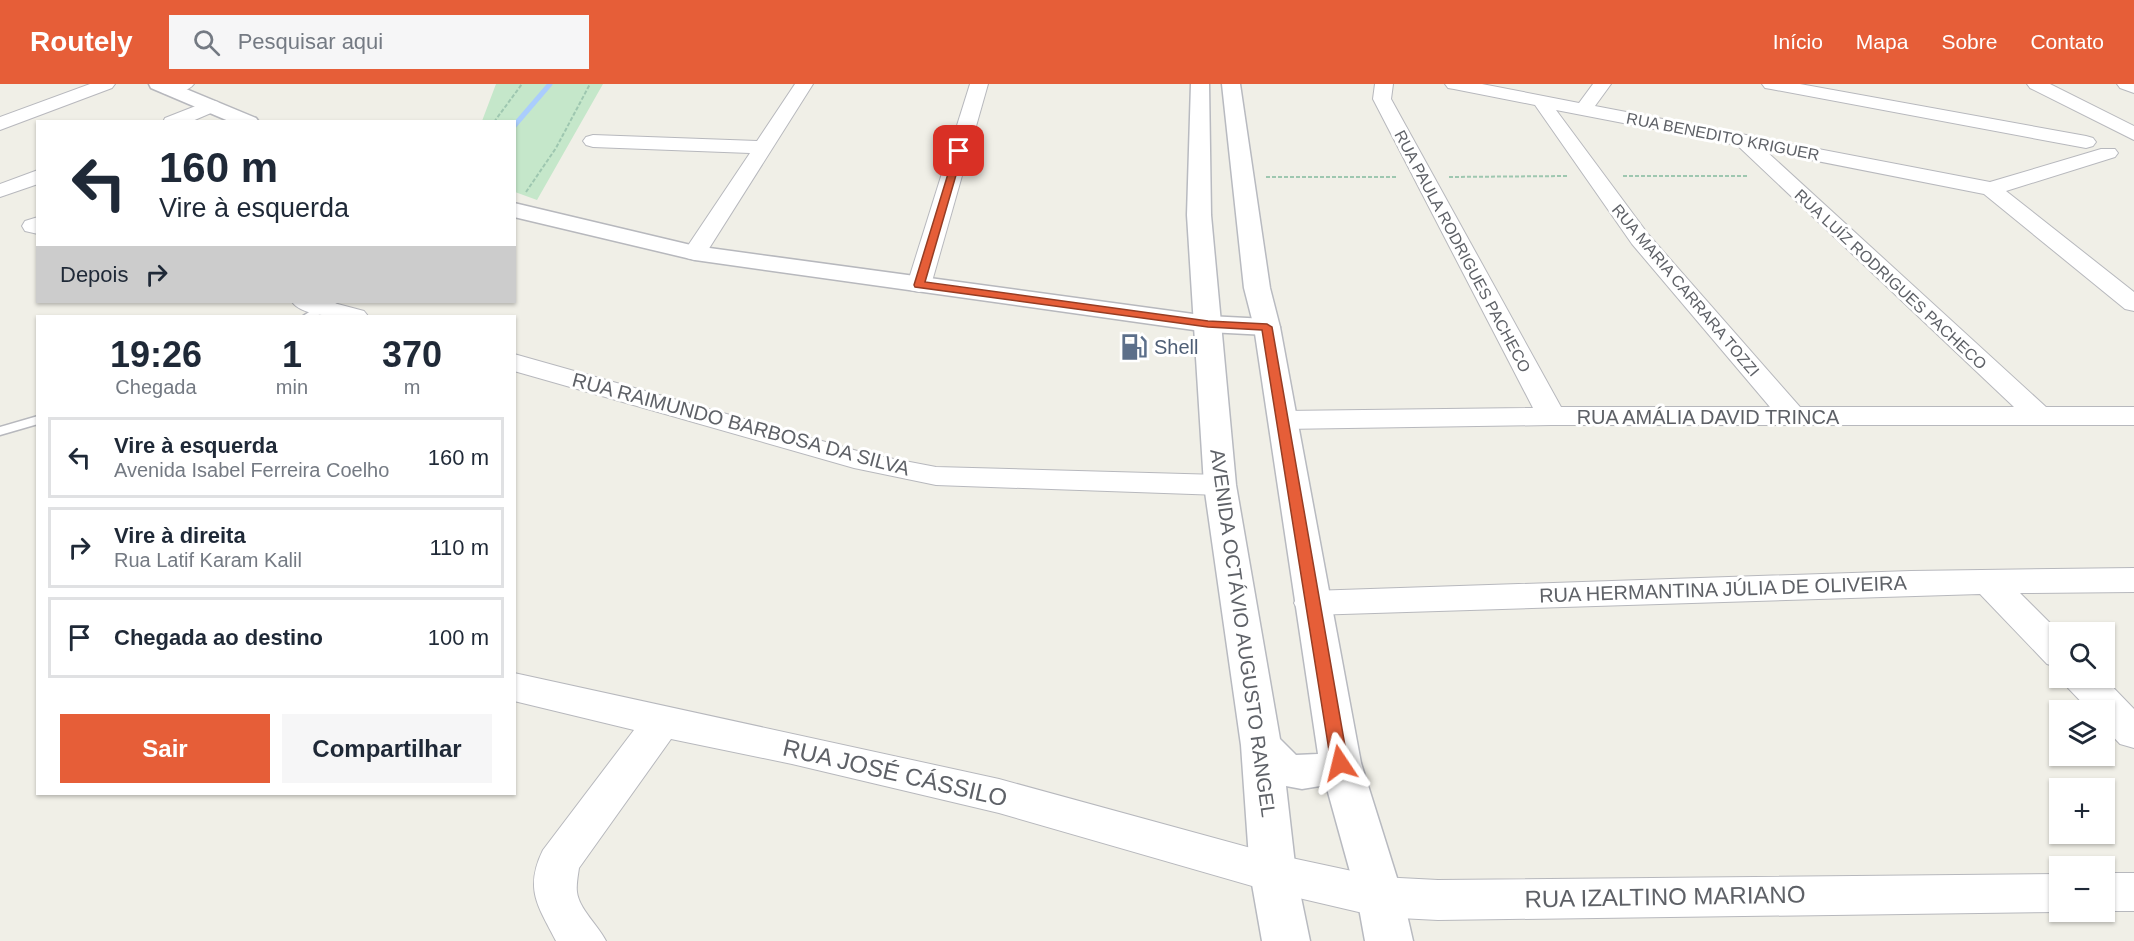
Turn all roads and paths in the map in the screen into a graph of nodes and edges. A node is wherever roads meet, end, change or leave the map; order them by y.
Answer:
1 (106, 84) edge
2 (522, 84) edge
3 (590, 84) edge
4 (804, 84) edge
5 (979, 84) edge
6 (1200, 84) edge
7 (1231, 84) edge
8 (1384, 84) edge
9 (1454, 84) edge
10 (1602, 84) edge
11 (1772, 84) edge
12 (2036, 84) edge
13 (2126, 84) edge
14 (171, 86) edge
15 (2134, 88) edge
16 (1542, 101) junction
17 (211, 106) junction
18 (1584, 109) junction
19 (177, 120) edge
20 (244, 120) edge
21 (495, 120) edge
22 (0, 124) edge
23 (1743, 140) junction
24 (593, 141) dead end
25 (2125, 146) edge
26 (761, 147) junction
27 (1594, 176) junction
28 (1781, 176) junction
29 (36, 177) edge
30 (1243, 177) junction
31 (1423, 177) junction
32 (1991, 189) junction
33 (0, 191) edge
34 (518, 205) edge
35 (695, 253) junction
36 (919, 285) junction
37 (2128, 293) edge
38 (317, 307) edge
39 (351, 315) edge
40 (1208, 324) junction
41 (1267, 327) junction
42 (516, 363) edge
43 (1551, 416) junction
44 (2134, 416) edge
45 (1793, 417) junction
46 (2040, 417) junction
47 (1282, 420) junction
48 (36, 421) edge
49 (0, 431) edge
50 (1220, 485) junction
51 (2134, 580) edge
52 (1989, 582) junction
53 (1311, 603) junction
54 (2049, 645) edge
55 (516, 687) edge
56 (2091, 688) edge
57 (662, 722) junction
58 (2134, 733) edge
59 (1261, 745) junction
60 (1340, 763) junction
61 (1273, 873) junction
62 (2049, 892) edge
63 (2115, 892) edge
64 (2134, 892) edge
65 (1380, 897) junction
66 (584, 941) edge
67 (1286, 941) edge
68 (1389, 941) edge

1 - 22 street
2 - 21 path
3 - 34 path
4 - 26 street
5 - 36 street
6 - 40 main road, AVENIDA OCTÁVIO AUGUSTO RANGEL
7 - 30 main road
8 - 31 street, RUA PAULA RODRIGUES PACHECO
9 - 16 street, RUA BENEDITO KRIGUER
10 - 18 street
11 - 25 street
12 - 25 street
13 - 15 street
14 - 17 main road
16 - 18 street, RUA BENEDITO KRIGUER
16 - 27 street, RUA MARIA CARRARA TOZZI
17 - 19 street
17 - 20 main road
18 - 23 street, RUA BENEDITO KRIGUER
23 - 28 street, RUA LUÍZ RODRIGUES PACHECO
23 - 32 street, RUA BENEDITO KRIGUER
24 - 26 street
25 - 32 street
26 - 35 street
27 - 28 path
27 - 31 path
27 - 45 street, RUA MARIA CARRARA TOZZI
28 - 46 street, RUA LUÍZ RODRIGUES PACHECO
29 - 33 street
30 - 31 path
30 - 41 main road
31 - 43 street, RUA PAULA RODRIGUES PACHECO
32 - 37 street
34 - 35 main road
35 - 36 main road
36 - 40 main road
38 - 39 street
40 - 41 main road
40 - 50 main road, AVENIDA OCTÁVIO AUGUSTO RANGEL
41 - 47 main road
42 - 50 street, RUA RAIMUNDO BARBOSA DA SILVA
43 - 45 street, RUA AMÁLIA DAVID TRINCA
43 - 47 street, RUA AMÁLIA DAVID TRINCA
44 - 46 street, RUA AMÁLIA DAVID TRINCA
45 - 46 street, RUA AMÁLIA DAVID TRINCA
47 - 53 main road
48 - 49 lane
50 - 59 main road, AVENIDA OCTÁVIO AUGUSTO RANGEL
51 - 52 street, RUA HERMANTINA JÚLIA DE OLIVEIRA
52 - 53 street, RUA HERMANTINA JÚLIA DE OLIVEIRA
52 - 54 street
53 - 60 main road
55 - 57 street, RUA JOSÉ CÁSSILO
56 - 58 street
57 - 61 street, RUA JOSÉ CÁSSILO
57 - 66 street
59 - 60 main road
59 - 61 main road, AVENIDA OCTÁVIO AUGUSTO RANGEL
60 - 65 main road
61 - 65 street, RUA IZALTINO MARIANO
61 - 67 main road, AVENIDA OCTÁVIO AUGUSTO RANGEL
62 - 65 street, RUA IZALTINO MARIANO
63 - 64 street
65 - 68 main road

